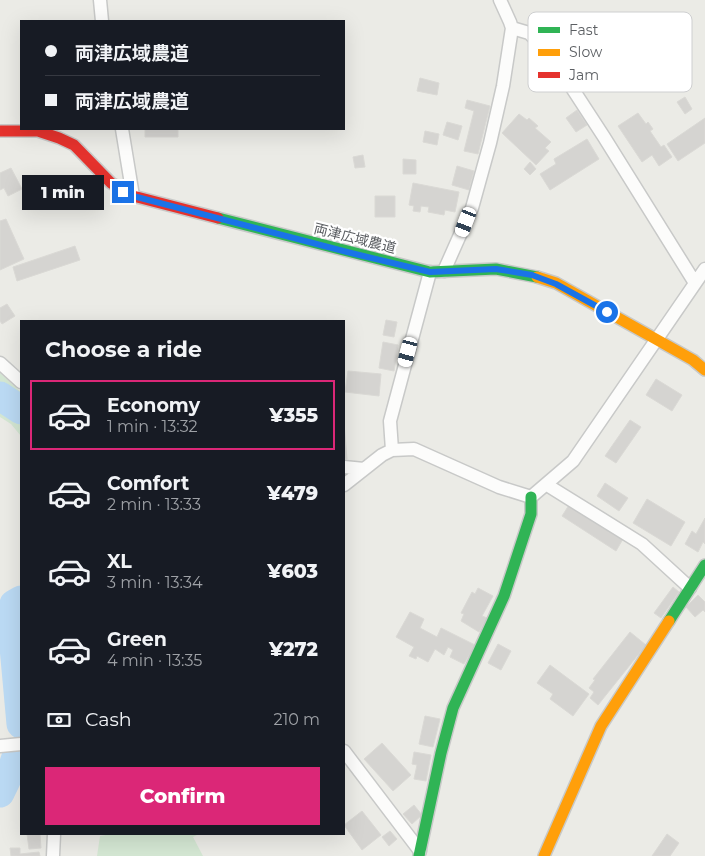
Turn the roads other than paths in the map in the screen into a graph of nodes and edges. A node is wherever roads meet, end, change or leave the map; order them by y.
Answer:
1 (100, 0) edge
2 (500, 0) edge
3 (102, 20) edge
4 (512, 28) junction
5 (528, 33) edge
6 (575, 92) edge
7 (122, 130) edge
8 (0, 131) edge
9 (133, 196) junction
10 (705, 269) edge
11 (444, 271) junction
12 (430, 272) junction
13 (695, 283) junction
14 (657, 340) junction
15 (0, 363) edge
16 (705, 370) edge
17 (20, 381) edge
18 (392, 450) junction
19 (345, 467) edge
20 (364, 469) junction
21 (345, 484) edge
22 (547, 485) junction
23 (531, 497) junction
24 (705, 565) edge
25 (690, 588) junction
26 (20, 744) edge
27 (0, 746) edge
28 (345, 751) edge
29 (54, 835) edge
30 (420, 853) edge
31 (53, 856) edge
32 (544, 856) edge

1 - 3 street
2 - 4 street
4 - 5 street
4 - 11 street
6 - 13 street
7 - 9 street
8 - 9 street, 両津広域農道
9 - 12 street, 両津広域農道
10 - 13 street
11 - 12 street, 両津広域農道
11 - 14 street, 両津広域農道
12 - 18 street
13 - 14 street
14 - 16 street, 両津広域農道
14 - 22 street
15 - 17 street
18 - 20 street
18 - 23 street
19 - 20 street
20 - 21 street
22 - 23 street
22 - 25 street
23 - 30 street
24 - 25 street
25 - 32 street
26 - 27 street
28 - 30 street
29 - 31 street

